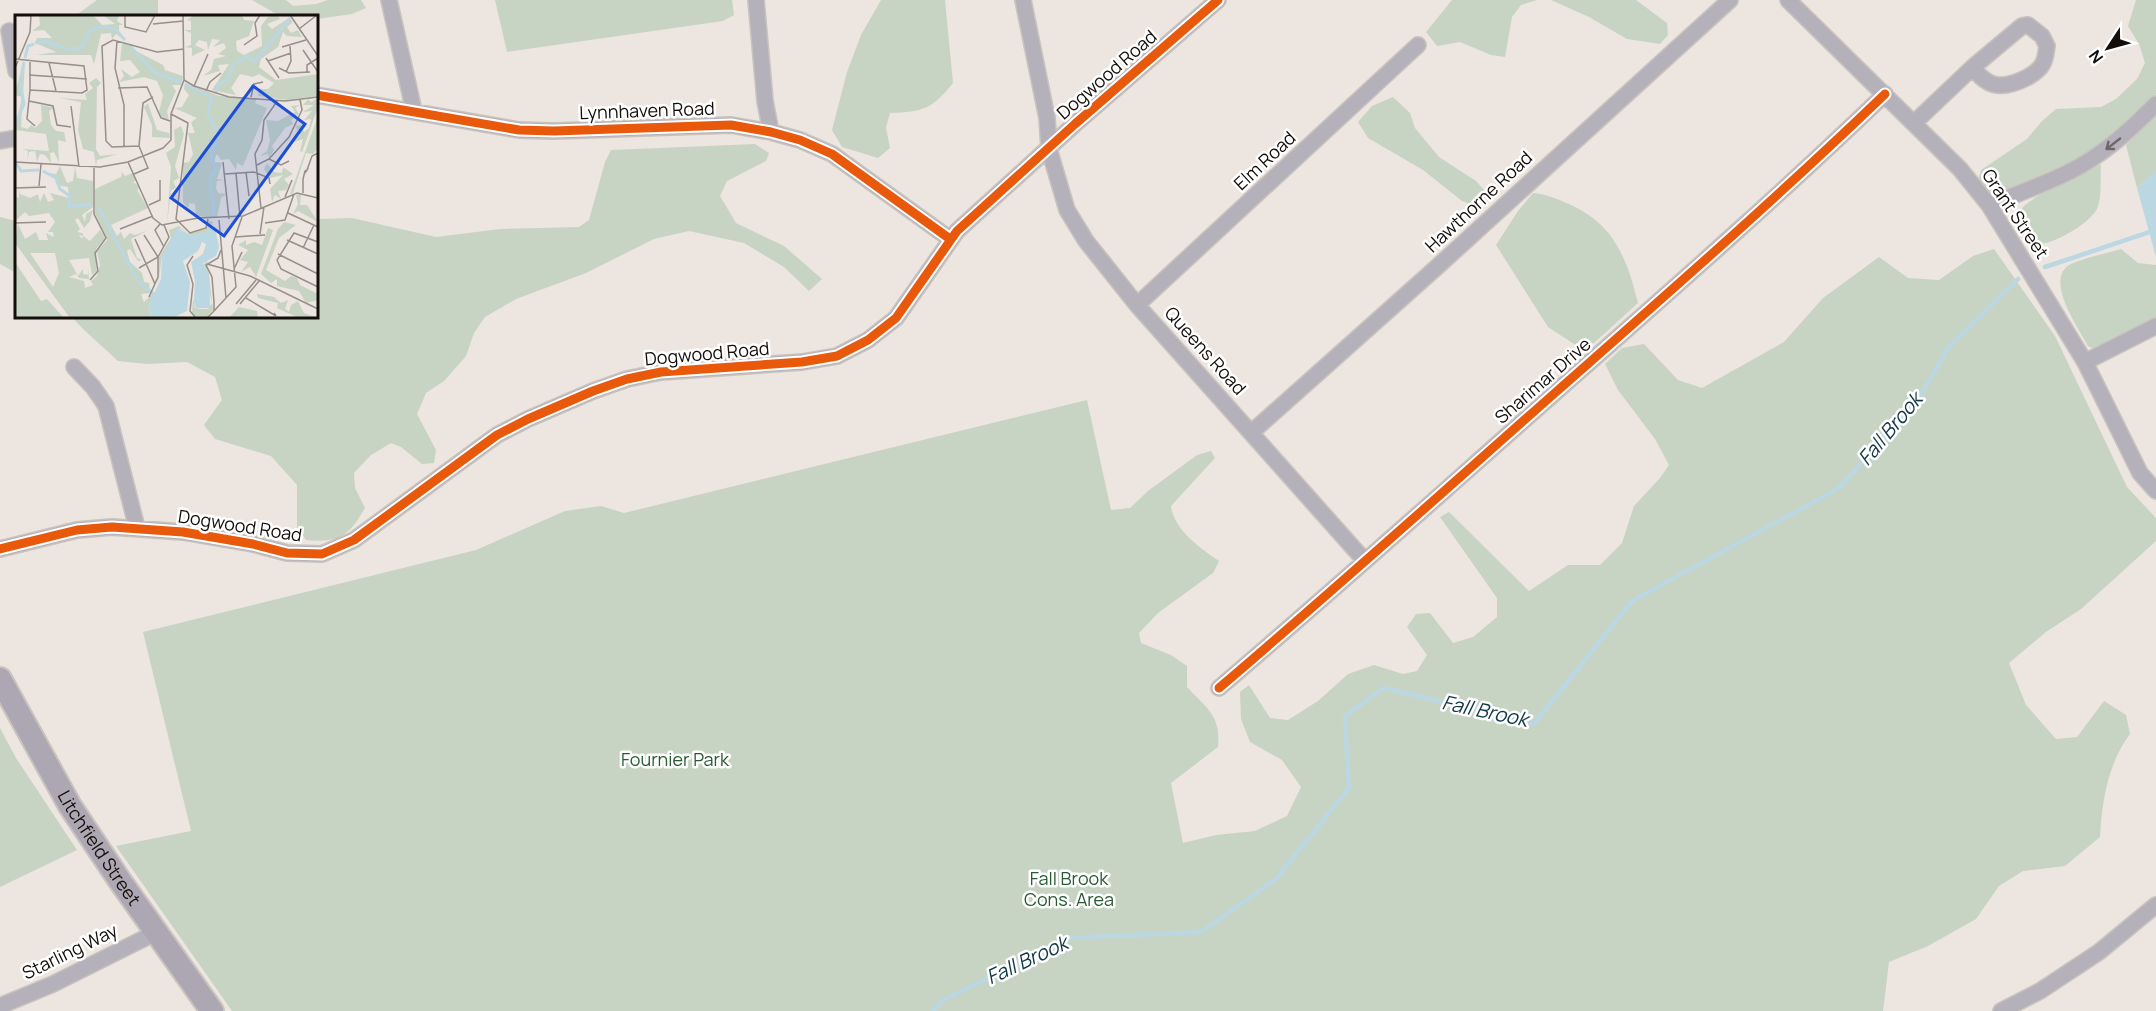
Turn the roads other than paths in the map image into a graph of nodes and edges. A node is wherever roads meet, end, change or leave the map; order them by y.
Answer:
1 (389, 0) edge
2 (756, 0) edge
3 (1023, 0) edge
4 (1218, 0) edge
5 (1730, 0) edge
6 (1788, 0) edge
7 (9, 30) dead end
8 (1418, 45) dead end
9 (15, 65) edge
10 (1973, 67) junction
11 (1885, 94) junction
12 (318, 95) edge
13 (2156, 104) edge
14 (414, 111) junction
15 (1914, 123) junction
16 (771, 132) junction
17 (15, 138) edge
18 (0, 141) edge
19 (1048, 148) junction
20 (1989, 205) junction
21 (950, 240) junction
22 (1137, 305) junction
23 (2156, 326) edge
24 (2085, 362) junction
25 (74, 367) dead end
26 (1252, 432) junction
27 (2156, 491) edge
28 (137, 528) junction
29 (0, 549) edge
30 (1365, 561) junction
31 (0, 679) edge
32 (1219, 688) dead end
33 (2156, 904) edge
34 (155, 933) junction
35 (0, 1006) edge
36 (212, 1011) edge
37 (2001, 1011) edge

1 - 14 street
2 - 16 street
3 - 19 street, Queens Road
4 - 19 street, Dogwood Road
5 - 26 street, Hawthorne Road
6 - 11 street, Grant Street
7 - 9 street
8 - 22 street, Elm Road
10 - 10 street
10 - 15 street
11 - 15 street, Grant Street
11 - 30 street, Sharimar Drive
12 - 14 street, Lynnhaven Road
13 -> 20 street
14 - 16 street, Lynnhaven Road
15 - 20 street, Grant Street
16 - 21 street, Lynnhaven Road
17 - 18 street
19 - 21 street, Dogwood Road
19 - 22 street, Queens Road
20 - 24 street, Grant Street
21 - 28 street, Dogwood Road
22 - 26 street, Queens Road
23 - 24 street
24 - 27 street, Grant Street
25 - 28 street
26 - 30 street, Queens Road
28 - 29 street, Dogwood Road
30 - 32 street, Sharimar Drive
31 - 34 main road, Litchfield Street
33 - 37 street
34 - 35 street, Starling Way
34 - 36 main road, Litchfield Street

